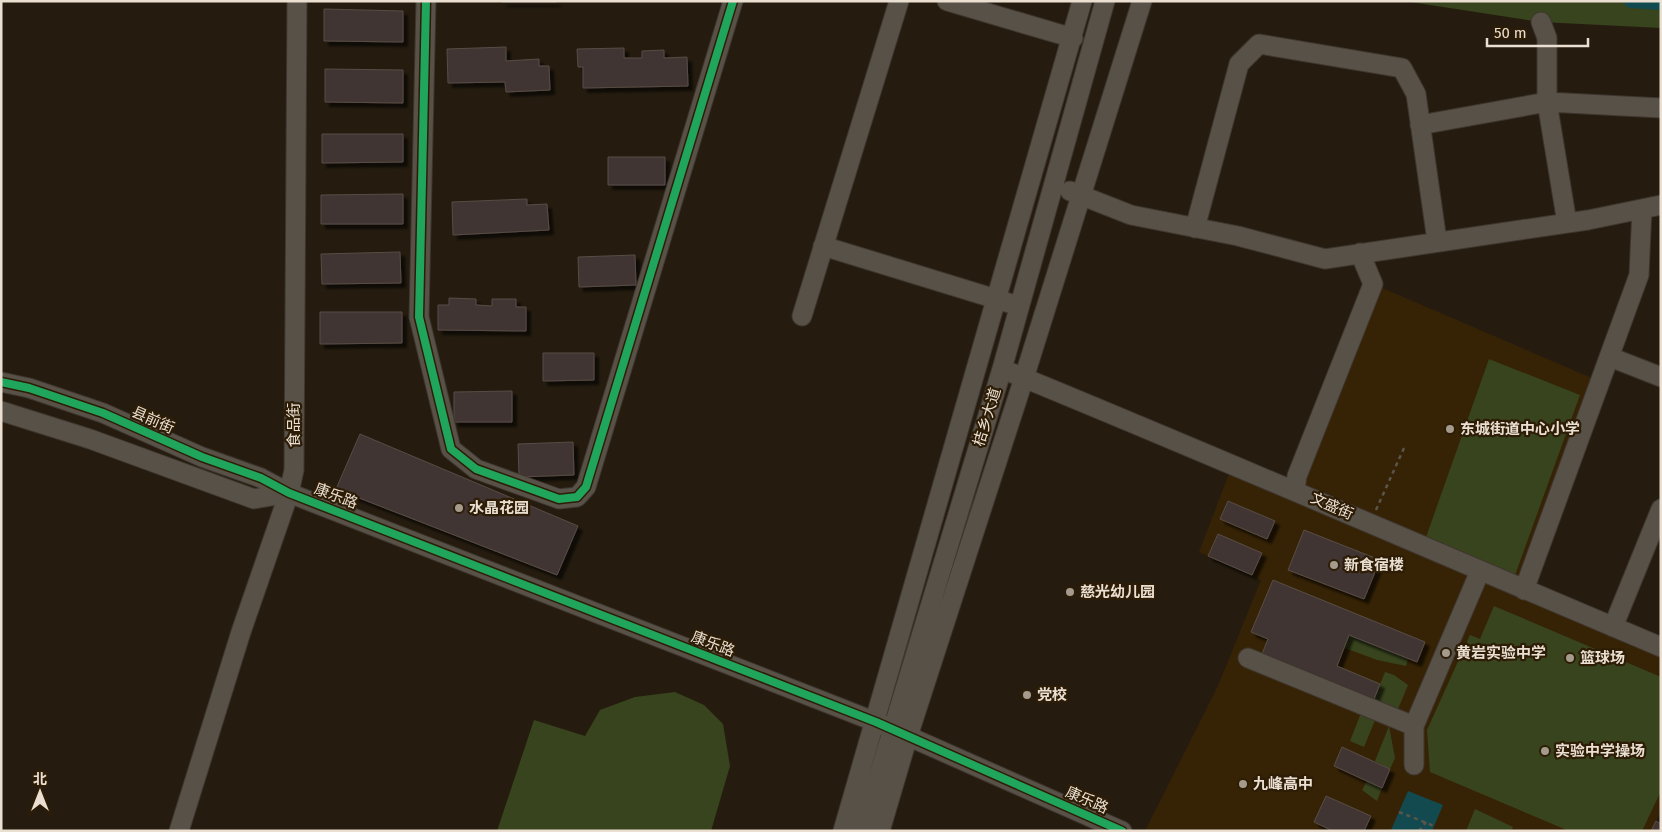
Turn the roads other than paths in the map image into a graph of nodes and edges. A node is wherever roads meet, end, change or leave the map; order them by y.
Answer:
1 (297, 1) edge
2 (426, 1) edge
3 (733, 1) edge
4 (899, 1) edge
5 (947, 1) edge
6 (1082, 1) edge
7 (1105, 1) edge
8 (1142, 1) edge
9 (1540, 22) dead end
10 (1073, 38) junction
11 (1548, 102) junction
12 (1661, 108) edge
13 (1420, 126) junction
14 (1055, 186) junction
15 (1081, 195) junction
16 (1661, 205) edge
17 (1642, 209) junction
18 (1567, 223) junction
19 (1195, 228) junction
20 (1437, 241) junction
21 (824, 246) junction
22 (1360, 253) junction
23 (998, 300) junction
24 (1020, 306) junction
25 (802, 316) dead end
26 (1610, 357) junction
27 (1002, 369) junction
28 (1661, 377) edge
29 (1024, 378) junction
30 (1, 382) edge
31 (1, 411) edge
32 (1295, 490) junction
33 (289, 493) junction
34 (1661, 509) edge
35 (1480, 571) junction
36 (1524, 590) junction
37 (1613, 627) junction
38 (1661, 647) edge
39 (1248, 658) dead end
40 (1414, 726) junction
41 (892, 729) junction
42 (1414, 765) dead end
43 (179, 831) edge
44 (843, 831) edge
45 (862, 831) edge
46 (880, 831) edge
47 (1122, 831) edge

1 - 33 street, 食品街
2 - 3 street
4 - 21 street
5 - 10 street
6 - 10 street
7 - 14 street, 桔乡大道
8 - 15 street
9 - 11 street
10 - 23 street
11 - 12 street
11 - 13 street
11 - 18 street
13 - 19 street
13 - 20 street
14 - 15 street
14 - 24 street, 桔乡大道
15 - 19 street
15 - 29 street
16 - 17 street
17 - 18 street
17 - 26 street
18 - 20 street
19 - 22 street
20 - 22 street
21 - 23 street
21 - 25 street
22 - 32 street
23 - 24 street
23 - 41 street
24 - 27 street, 桔乡大道
26 - 28 street
26 - 36 street
27 - 29 street, 文盛街
27 - 41 street, 桔乡大道
29 - 32 street, 文盛街
29 - 41 street
30 - 33 street, 县前街
31 - 33 street
32 - 35 street, 文盛街
33 - 41 street, 康乐路
33 - 43 street, 食品街
34 - 37 street
35 - 36 street, 文盛街
35 - 40 street
36 - 37 street, 文盛街
37 - 38 street, 文盛街
39 - 40 street
40 - 42 street
41 - 44 street
41 - 45 street, 桔乡大道
41 - 46 street
41 - 47 street, 康乐路

